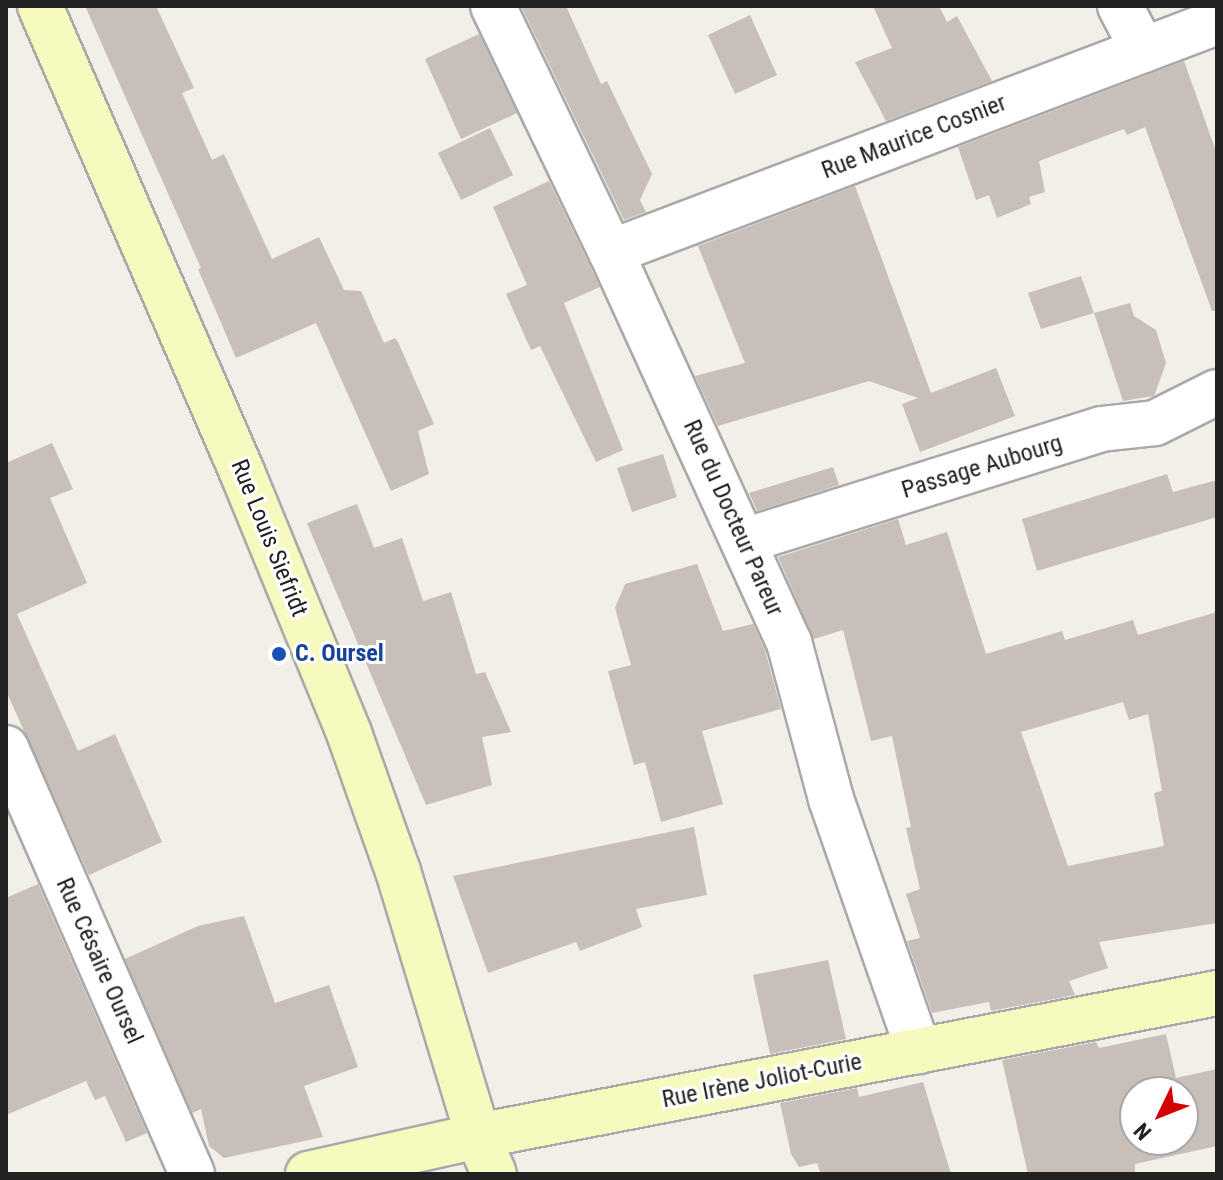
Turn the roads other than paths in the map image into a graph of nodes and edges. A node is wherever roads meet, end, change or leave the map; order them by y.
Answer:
1 (40, 6) edge
2 (493, 6) edge
3 (1120, 6) edge
4 (1217, 22) edge
5 (1143, 50) junction
6 (611, 252) junction
7 (1217, 392) edge
8 (744, 541) junction
9 (6, 748) edge
10 (1217, 993) edge
11 (919, 1051) junction
12 (486, 1155) edge
13 (192, 1174) edge
14 (308, 1174) edge

1 - 12 street, Rue Louis Siefridt
2 - 6 street, Rue du Docteur Pareur
3 - 5 street
4 - 5 street, Rue Maurice Cosnier
5 - 6 street, Rue Maurice Cosnier
6 - 8 street, Rue du Docteur Pareur
7 - 8 street, Passage Aubourg
8 - 11 street, Rue du Docteur Pareur
9 - 13 street, Rue Césaire Oursel
10 - 11 street, Rue Irène Joliot-Curie
11 - 12 street, Rue Irène Joliot-Curie
12 - 14 street, Rue Irène Joliot-Curie

